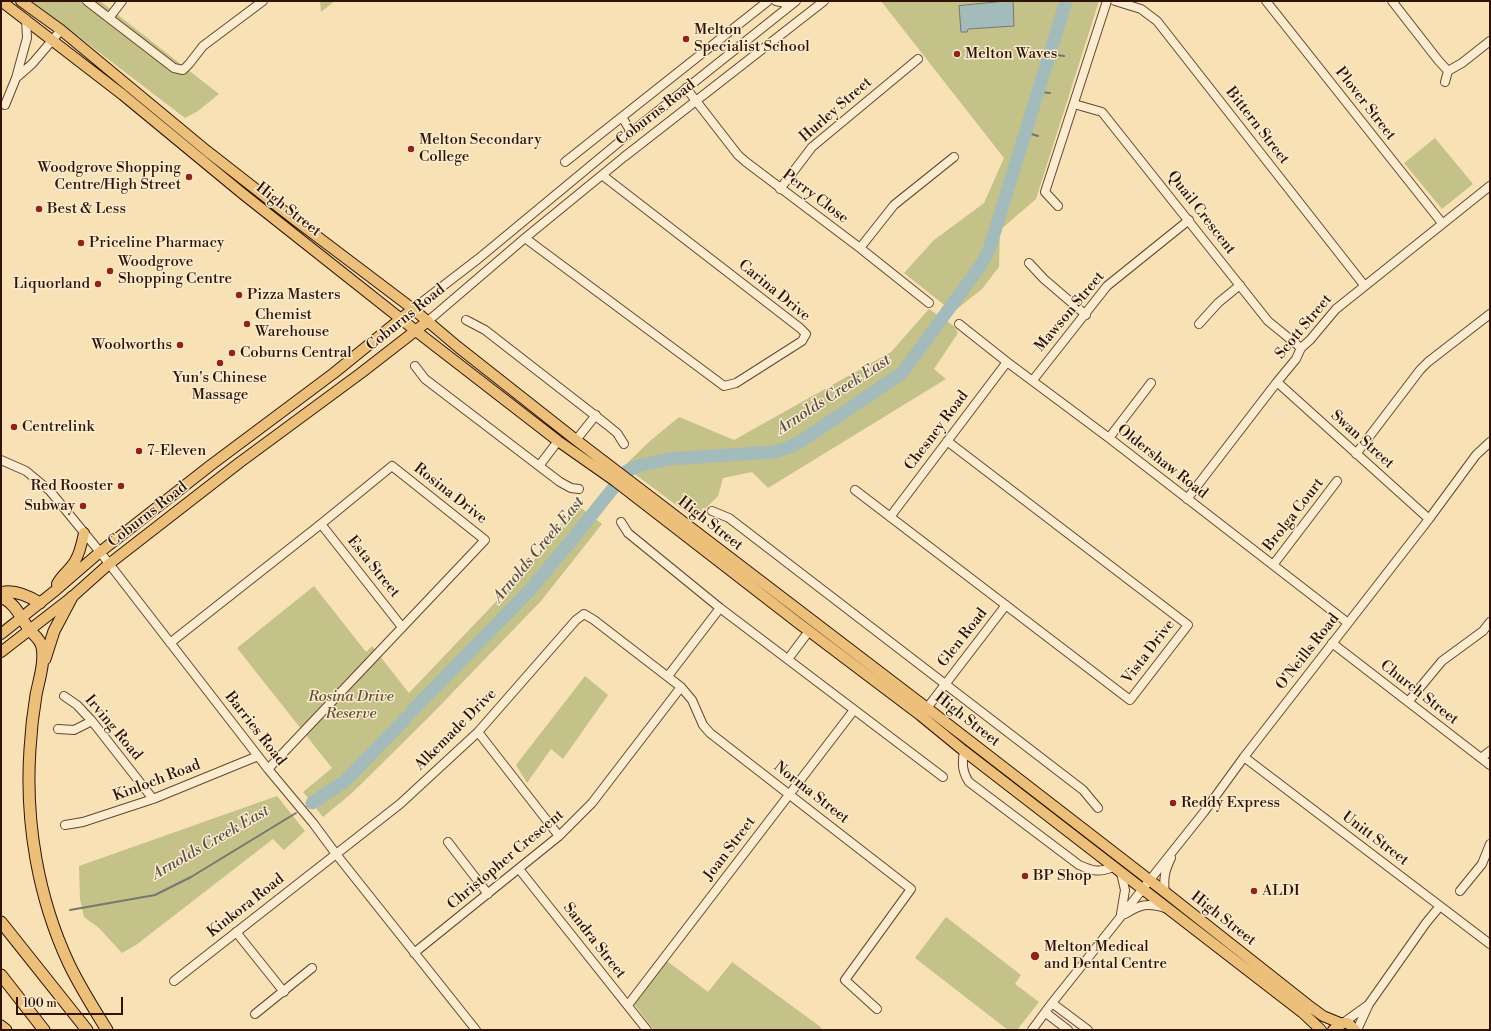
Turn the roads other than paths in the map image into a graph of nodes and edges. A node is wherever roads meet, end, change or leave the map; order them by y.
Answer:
1 (1, 1) edge
2 (21, 1) edge
3 (87, 1) edge
4 (122, 1) edge
5 (262, 1) edge
6 (768, 1) edge
7 (775, 1) edge
8 (824, 1) edge
9 (1107, 1) edge
10 (1115, 1) edge
11 (1266, 1) edge
12 (1392, 1) edge
13 (795, 2) edge
14 (109, 18) junction
15 (26, 19) junction
16 (61, 30) junction
17 (52, 40) junction
18 (1490, 40) edge
19 (918, 59) dead end
20 (1448, 71) junction
21 (16, 78) junction
22 (1446, 82) dead end
23 (686, 88) junction
24 (696, 101) junction
25 (1074, 104) junction
26 (5, 105) dead end
27 (622, 117) junction
28 (631, 132) junction
29 (954, 157) dead end
30 (565, 162) dead end
31 (602, 175) junction
32 (1490, 186) edge
33 (780, 189) junction
34 (1058, 206) dead end
35 (1189, 220) junction
36 (1442, 223) junction
37 (525, 238) junction
38 (860, 248) junction
39 (1029, 263) dead end
40 (1240, 285) junction
41 (1364, 285) junction
42 (929, 303) dead end
43 (413, 309) junction
44 (1490, 314) edge
45 (1086, 315) junction
46 (400, 318) junction
47 (466, 320) dead end
48 (428, 321) junction
49 (959, 324) dead end
50 (1199, 324) dead end
51 (415, 330) junction
52 (1301, 348) junction
53 (1007, 362) junction
54 (415, 366) dead end
55 (1033, 380) junction
56 (1277, 382) junction
57 (1151, 383) dead end
58 (596, 415) junction
59 (565, 432) junction
60 (1109, 438) junction
61 (576, 440) junction
62 (558, 441) junction
63 (947, 441) junction
64 (1490, 442) edge
65 (624, 444) dead end
66 (569, 449) junction
67 (1356, 454) junction
68 (1, 460) edge
69 (214, 463) junction
70 (539, 466) junction
71 (222, 477) junction
72 (617, 477) junction
73 (1337, 481) dead end
74 (579, 489) dead end
75 (855, 490) dead end
76 (1187, 499) junction
77 (712, 511) dead end
78 (890, 517) junction
79 (1429, 519) junction
80 (621, 522) dead end
81 (321, 524) junction
82 (84, 533) junction
83 (100, 552) junction
84 (109, 564) junction
85 (1273, 565) junction
86 (56, 590) junction
87 (1, 593) edge
88 (1, 597) edge
89 (72, 597) junction
90 (40, 603) junction
91 (1006, 605) junction
92 (720, 608) junction
93 (584, 614) joint
94 (22, 617) junction
95 (1490, 622) edge
96 (1348, 623) junction
97 (402, 627) junction
98 (812, 627) junction
99 (29, 630) junction
100 (1, 634) edge
101 (170, 643) junction
102 (1332, 643) junction
103 (1, 652) edge
104 (788, 659) junction
105 (40, 675) junction
106 (668, 676) junction
107 (946, 683) junction
108 (681, 687) junction
109 (64, 696) dead end
110 (1408, 702) junction
111 (854, 710) junction
112 (923, 712) junction
113 (92, 721) junction
114 (58, 729) dead end
115 (478, 732) junction
116 (964, 751) junction
117 (1490, 751) edge
118 (258, 756) junction
119 (1244, 757) junction
120 (1481, 758) junction
121 (1490, 765) edge
122 (268, 769) junction
123 (943, 777) dead end
124 (790, 794) junction
125 (153, 799) junction
126 (1098, 808) dead end
127 (65, 825) dead end
128 (559, 836) junction
129 (448, 842) dead end
130 (1490, 844) edge
131 (1175, 848) junction
132 (336, 854) junction
133 (519, 868) junction
134 (1117, 870) junction
135 (1149, 880) junction
136 (1142, 890) junction
137 (1460, 891) dead end
138 (1165, 892) junction
139 (488, 894) junction
140 (1440, 906) junction
141 (1171, 910) junction
142 (1121, 917) junction
143 (1, 922) edge
144 (236, 932) junction
145 (1490, 944) edge
146 (414, 953) junction
147 (312, 968) dead end
148 (1, 975) edge
149 (174, 981) dead end
150 (284, 992) junction
151 (1052, 1003) junction
152 (1369, 1004) junction
153 (628, 1005) junction
154 (877, 1008) dead end
155 (1046, 1013) junction
156 (255, 1014) dead end
157 (1339, 1025) edge
158 (1, 1026) edge
159 (6, 1030) edge
160 (44, 1030) edge
161 (87, 1030) edge
162 (107, 1030) edge
163 (476, 1030) edge
164 (647, 1030) edge
165 (1032, 1030) edge
166 (1068, 1030) edge
167 (1088, 1030) edge
168 (1321, 1030) edge
169 (1356, 1030) edge

1 - 15 main road, High Street
2 - 16 main road, High Street
3 - 14 street
4 - 14 street
5 - 14 street
6 - 7 street, Coburns Road
6 - 27 street, Coburns Road
7 - 13 street, Coburns Road
8 - 24 street, Coburns Road
9 - 25 street
10 - 41 street, Bittern Street
11 - 36 street, Plover Street
12 - 20 street
13 - 23 street, Coburns Road
15 - 17 main road, High Street
15 - 21 street
16 - 17 street
16 - 43 main road, High Street
17 - 21 street
17 - 46 main road, High Street
18 - 20 street
19 - 33 street, Hurley Street
20 - 22 street
21 - 26 street
23 - 24 street, Perry Close
23 - 28 street, Coburns Road
24 - 31 street, Coburns Road
24 - 33 street, Perry Close
25 - 34 street
25 - 35 street, Quail Crescent
27 - 28 street, Coburns Road
27 - 30 street, Coburns Road
28 - 43 street, Coburns Road
29 - 38 street
31 - 37 street, Coburns Road
31 - 37 street, Carina Drive
32 - 36 street, Scott Street
33 - 38 street, Perry Close
35 - 40 street, Quail Crescent
35 - 45 street, Mawson Street
36 - 41 street, Scott Street
37 - 48 street, Coburns Road
38 - 42 street, Perry Close
39 - 45 street
40 - 50 street
40 - 52 street, Quail Crescent
41 - 52 street, Scott Street
43 - 46 main road, Coburns Road
43 - 48 main road, High Street
44 - 67 street
45 - 55 street, Mawson Street
46 - 51 main road, High Street
46 - 69 main road, Coburns Road
47 - 58 street
48 - 51 main road, Coburns Road
48 - 59 main road, High Street
49 - 53 street, Oldershaw Road
51 - 62 main road, High Street
51 - 71 main road, Coburns Road
52 - 56 street, Scott Street
53 - 55 street, Oldershaw Road
53 - 63 street, Chesney Road
54 - 70 street
55 - 60 street, Oldershaw Road
56 - 67 street, Swan Street
56 - 76 street, Scott Street
57 - 60 street
58 - 61 street
58 - 65 street
59 - 61 main road, High Street
59 - 62 main road
60 - 76 street, Oldershaw Road
61 - 66 main road
61 - 72 main road, High Street
62 - 66 main road, High Street
62 - 70 street
63 - 78 street, Chesney Road
63 - 91 street, Vista Drive
64 - 79 street, O'Neills Road
66 - 72 main road, High Street
67 - 79 street, Swan Street
68 - 82 street, Barries Road
69 - 71 main road
69 - 83 main road, Coburns Road
70 - 74 street
71 - 84 main road, Coburns Road
72 - 98 main road, High Street
73 - 85 street, Brolga Court
75 - 78 street, Vista Drive
76 - 85 street, Oldershaw Road
77 - 107 street, High Street
78 - 91 street, Vista Drive
79 - 96 street, O'Neills Road
80 - 92 street
81 - 97 street, Esta Street
81 - 97 street, Rosina Drive
81 - 101 street, Rosina Drive
82 - 83 street, Barries Road
82 - 86 main road
83 - 84 street, Barries Road
83 - 86 main road, Coburns Road
84 - 89 main road, Coburns Road
84 - 101 street, Barries Road
85 - 96 street, Oldershaw Road
86 - 90 main road, Coburns Road
87 - 90 highway
88 - 94 highway
89 - 99 main road, Coburns Road
89 - 105 highway
90 - 94 main road, Coburns Road
91 - 107 street, Glen Road
92 - 104 street
92 - 106 street
93 - 106 street, Norma Street
93 - 115 street, Alkemade Drive
94 - 99 highway
94 - 100 main road, Coburns Road
95 - 110 street
96 - 102 street, O'Neills Road
97 - 122 street, Rosina Drive
98 - 104 street
98 - 112 main road, High Street
99 - 103 main road, Coburns Road
99 - 105 highway
101 - 118 street, Barries Road
102 - 110 street, Church Street
102 - 119 street, O'Neills Road
104 - 111 street
105 - 162 highway
106 - 108 street, Norma Street
107 - 112 street, Glen Road
107 - 126 street, High Street
108 - 124 street, Norma Street
108 - 128 street, Christopher Crescent
109 - 113 street, Irving Road
110 - 120 street, Church Street
111 - 123 street
111 - 124 street, Joan Street
112 - 116 main road, High Street
112 - 135 main road, High Street
113 - 114 street
113 - 125 street, Irving Road
115 - 128 street
115 - 132 street, Alkemade Drive
116 - 134 main road, High Street
116 - 134 street, High Street
117 - 120 street
118 - 122 street, Barries Road
118 - 125 street, Kinloch Road
119 - 131 street, O'Neills Road
119 - 140 street, Unitt Street
120 - 121 street, Church Street
122 - 132 street, Barries Road
124 - 153 street, Joan Street
124 - 154 street, Norma Street
125 - 127 street, Kinloch Road
128 - 133 street, Christopher Crescent
129 - 139 street
130 - 137 street
131 - 135 street, O'Neills Road
131 - 138 street
132 - 144 street, Kinkora Road
132 - 146 street, Barries Road
133 - 139 street, Christopher Crescent
133 - 153 street, Sandra Street
134 - 136 main road, High Street
134 - 142 street
135 - 136 street, O'Neills Road
135 - 138 main road, High Street
136 - 141 main road, High Street
136 - 142 street, O'Neills Road
138 - 157 main road, High Street
139 - 146 street, Christopher Crescent
140 - 145 street, Unitt Street
140 - 152 street
141 - 142 street
141 - 168 main road, High Street
142 - 151 street, O'Neills Road
143 - 161 highway
144 - 149 street, Kinkora Road
144 - 150 street
146 - 163 street, Barries Road
147 - 150 street
148 - 160 highway
150 - 156 street
151 - 155 street, O'Neills Road
151 - 167 street
152 - 157 street
152 - 169 street
153 - 164 street, Sandra Street
155 - 165 street, O'Neills Road
155 - 166 street
157 - 169 main road, High Street
158 - 159 highway

